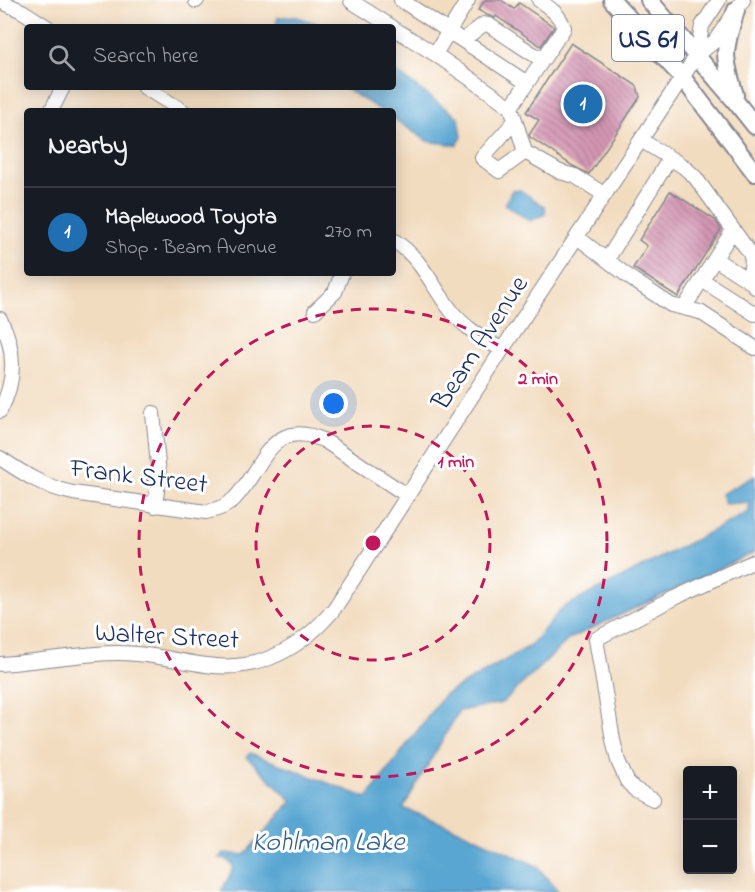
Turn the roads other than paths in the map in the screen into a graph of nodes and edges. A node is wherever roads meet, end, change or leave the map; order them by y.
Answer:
1 (351, 0) edge
2 (401, 0) edge
3 (468, 0) edge
4 (539, 0) edge
5 (612, 0) edge
6 (649, 0) edge
7 (719, 0) edge
8 (0, 1) edge
9 (739, 5) edge
10 (42, 24) edge
11 (388, 24) edge
12 (396, 29) edge
13 (449, 31) junction
14 (462, 40) junction
15 (435, 54) junction
16 (696, 55) junction
17 (542, 60) junction
18 (682, 77) junction
19 (526, 83) junction
20 (62, 90) edge
21 (149, 90) edge
22 (736, 102) junction
23 (511, 107) junction
24 (52, 108) edge
25 (178, 108) edge
26 (515, 121) junction
27 (755, 126) edge
28 (641, 140) junction
29 (525, 152) junction
30 (670, 158) junction
31 (755, 173) edge
32 (605, 195) junction
33 (733, 230) junction
34 (578, 235) junction
35 (396, 242) edge
36 (607, 260) junction
37 (715, 260) junction
38 (341, 276) edge
39 (702, 280) junction
40 (754, 285) edge
41 (684, 308) junction
42 (315, 311) dead end
43 (755, 314) edge
44 (0, 319) edge
45 (755, 348) edge
46 (502, 350) junction
47 (0, 411) edge
48 (153, 413) dead end
49 (0, 458) edge
50 (408, 496) junction
51 (155, 506) junction
52 (755, 561) edge
53 (293, 647) joint
54 (0, 664) edge
55 (653, 799) dead end

1 - 11 street
2 - 13 street
3 - 13 street
4 - 17 street
5 - 18 main road, US 61
6 - 16 main road, US 61
7 - 16 street, Beam Avenue
8 - 10 street
9 - 16 street, Beam Avenue
9 - 22 main road
12 - 15 street
13 - 14 street
13 - 15 street
14 - 17 street
14 - 19 street
15 - 23 street
16 - 18 street, Beam Avenue
16 - 22 main road, US 61
17 - 19 street
18 - 28 street, Beam Avenue
18 - 31 main road, US 61
19 - 23 street
20 - 24 street
21 - 25 street
22 - 27 main road, US 61
23 - 26 street
26 - 29 street
26 - 29 street
28 - 30 street
28 - 32 street, Beam Avenue
29 - 32 street
30 - 33 street
30 - 36 street
32 - 34 street, Beam Avenue
33 - 37 street
33 - 40 street
34 - 36 street
34 - 46 street, Beam Avenue
35 - 46 street
36 - 41 street
37 - 39 street
37 - 40 street
38 - 42 street
39 - 41 street
39 - 43 street
41 - 45 street
44 - 47 street
46 - 50 street, Beam Avenue
48 - 51 street
49 - 51 street, Frank Street
50 - 51 street, Frank Street
50 - 53 street, Beam Avenue
52 - 55 street
53 - 54 street, Walter Street

